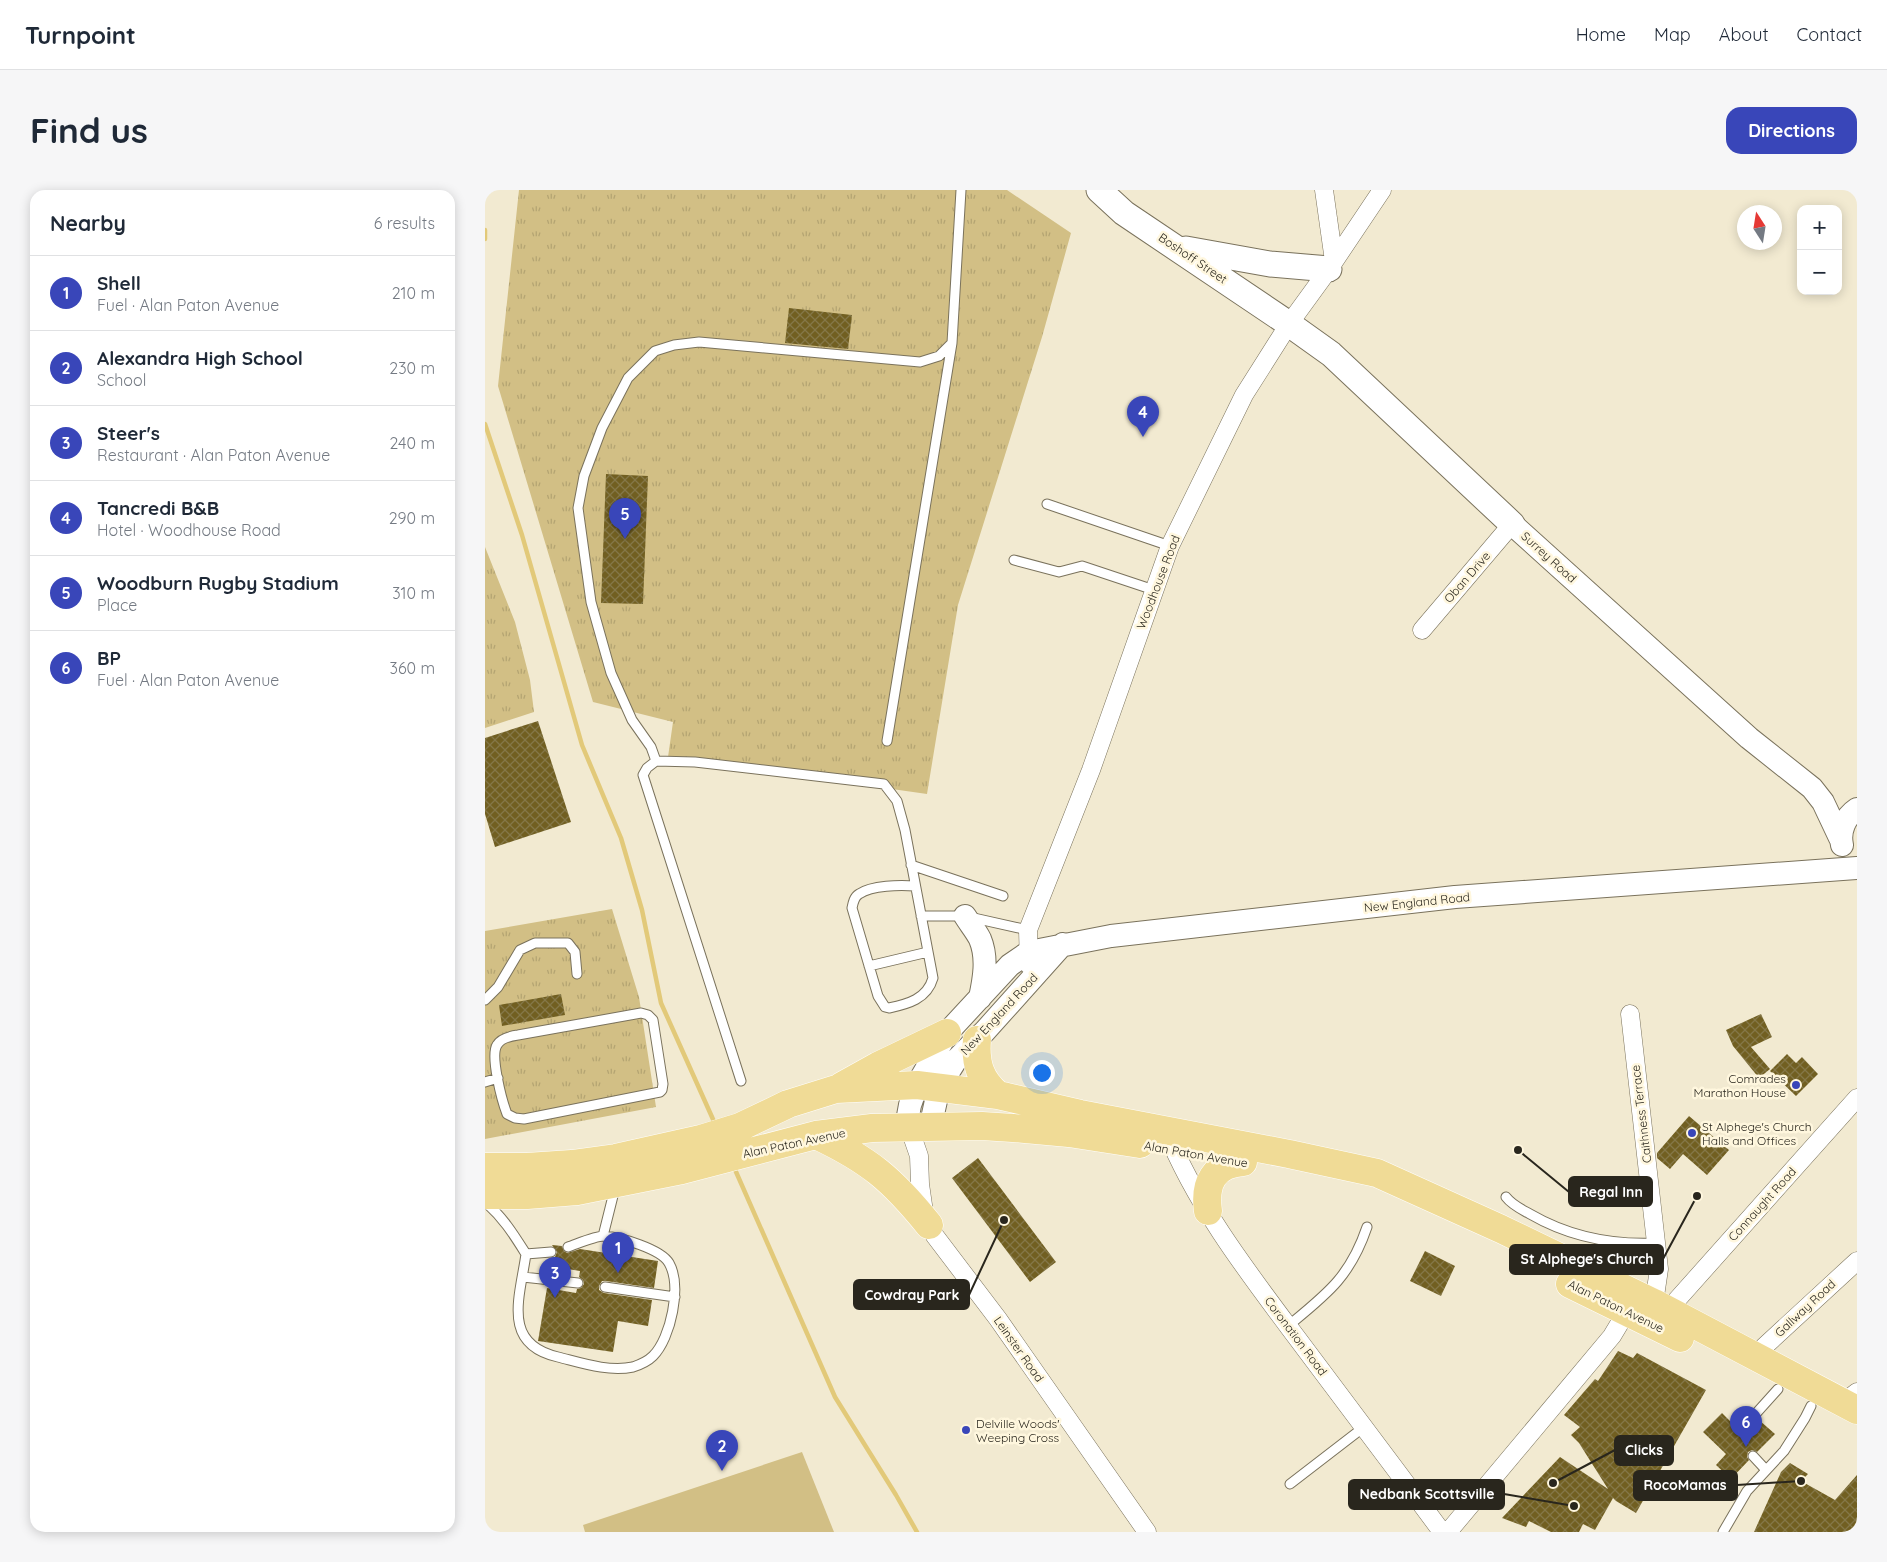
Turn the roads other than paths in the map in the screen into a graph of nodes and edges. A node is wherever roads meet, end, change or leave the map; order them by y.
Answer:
1 (961, 190) edge
2 (1099, 190) edge
3 (1324, 190) edge
4 (1382, 190) edge
5 (1178, 248) junction
6 (1331, 265) junction
7 (1289, 324) junction
8 (952, 343) junction
9 (1047, 504) dead end
10 (1512, 524) junction
11 (1170, 546) junction
12 (1014, 560) dead end
13 (1154, 590) junction
14 (1422, 630) dead end
15 (887, 741) dead end
16 (656, 761) junction
17 (1812, 788) junction
18 (1857, 808) edge
19 (1841, 841) junction
20 (911, 864) junction
21 (1857, 864) edge
22 (1857, 868) edge
23 (1773, 874) junction
24 (915, 886) junction
25 (1003, 896) dead end
26 (921, 916) junction
27 (965, 916) junction
28 (1028, 941) junction
29 (1063, 944) junction
30 (928, 952) junction
31 (869, 966) junction
32 (577, 974) dead end
33 (1030, 981) junction
34 (980, 998) junction
35 (485, 1000) edge
36 (1630, 1014) dead end
37 (947, 1033) junction
38 (977, 1040) junction
39 (499, 1078) junction
40 (741, 1081) dead end
41 (485, 1082) edge
42 (849, 1089) junction
43 (998, 1095) junction
44 (1857, 1098) edge
45 (921, 1106) junction
46 (816, 1135) junction
47 (1170, 1140) junction
48 (706, 1151) junction
49 (1243, 1162) junction
50 (485, 1167) edge
51 (615, 1184) junction
52 (485, 1195) edge
53 (1506, 1196) dead end
54 (485, 1202) edge
55 (1208, 1211) junction
56 (929, 1225) junction
57 (1367, 1227) dead end
58 (603, 1236) junction
59 (1656, 1243) junction
60 (567, 1247) dead end
61 (551, 1252) dead end
62 (527, 1254) junction
63 (1857, 1261) edge
64 (523, 1276) junction
65 (578, 1283) dead end
66 (605, 1287) dead end
67 (675, 1296) junction
68 (1661, 1307) junction
69 (1627, 1311) junction
70 (1288, 1326) junction
71 (1754, 1356) junction
72 (1778, 1389) junction
73 (1852, 1402) edge
74 (1811, 1406) junction
75 (1364, 1427) junction
76 (1857, 1428) edge
77 (1743, 1429) dead end
78 (1753, 1456) dead end
79 (1766, 1470) junction
80 (1290, 1484) dead end
81 (1147, 1532) edge
82 (1442, 1532) edge
83 (1448, 1532) edge
84 (1723, 1532) edge

1 - 8 lane
2 - 5 main road, Boshoff Street
3 - 6 street
4 - 6 street, Woodhouse Road
5 - 6 main road
5 - 7 main road, Boshoff Street
6 - 7 street, Woodhouse Road
7 - 10 main road, Surrey Road
7 - 11 street, Woodhouse Road
8 - 15 lane
8 - 16 lane
9 - 11 lane
10 - 14 street, Oban Drive
10 - 17 street, Surrey Road
11 - 13 street, Woodhouse Road
12 - 13 lane
13 - 28 street, Woodhouse Road
16 - 20 lane
16 - 40 lane
17 - 18 street, Surrey Road
17 - 19 street, Surrey Road
18 - 19 street
19 - 21 street, Surrey Road
19 - 23 street, New England Road
20 - 24 lane
20 - 25 lane
22 - 23 street, New England Road
23 - 29 street, New England Road
24 - 26 lane
24 - 31 lane
26 - 27 lane
26 - 30 lane
27 - 28 lane
27 - 34 street
28 - 29 street, New England Road
28 - 33 street, Woodhouse Road
28 - 34 street, New England Road
29 - 33 street, New England Road
30 - 31 lane
30 - 31 lane
32 - 35 lane
33 - 38 street, New England Road
34 - 37 street, New England Road
36 - 59 street, Caithness Terrace
37 - 42 main road
37 - 45 street, New England Road
38 - 43 main road
38 - 45 street, New England Road
39 - 39 lane
39 - 41 lane
42 - 45 main road, Alan Paton Avenue
42 - 48 main road, Alan Paton Avenue
43 - 45 main road, Alan Paton Avenue
43 - 47 main road, Alan Paton Avenue
44 - 68 street, Connaught Road
45 - 46 main road, Alan Paton Avenue
45 - 47 main road, Alan Paton Avenue
45 - 56 street, Leinster Road
46 - 48 main road, Alan Paton Avenue
46 - 56 main road
47 - 49 main road, Alan Paton Avenue
47 - 55 street, Coronation Road
47 - 68 main road, Alan Paton Avenue
48 - 50 main road, Alan Paton Avenue
48 - 51 main road, Alan Paton Avenue
49 - 55 main road
49 - 69 main road, Alan Paton Avenue
51 - 52 main road, Alan Paton Avenue
51 - 58 lane
53 - 59 lane
54 - 62 lane
55 - 70 street, Coronation Road
56 - 81 street, Leinster Road
57 - 70 lane
58 - 60 lane
58 - 67 lane
59 - 68 street, Caithness Terrace
61 - 62 lane
62 - 64 lane
63 - 71 street, Gallway Road
64 - 65 lane
64 - 67 lane
66 - 67 lane
68 - 71 main road, Alan Paton Avenue
69 - 72 main road, Alan Paton Avenue
69 - 83 street
70 - 75 street, Coronation Road
71 - 73 main road, Alan Paton Avenue
72 - 74 main road, Alan Paton Avenue
72 - 77 lane
74 - 76 main road, Alan Paton Avenue
74 - 79 lane
75 - 80 lane
75 - 82 street, Coronation Road
78 - 79 lane
79 - 84 lane

